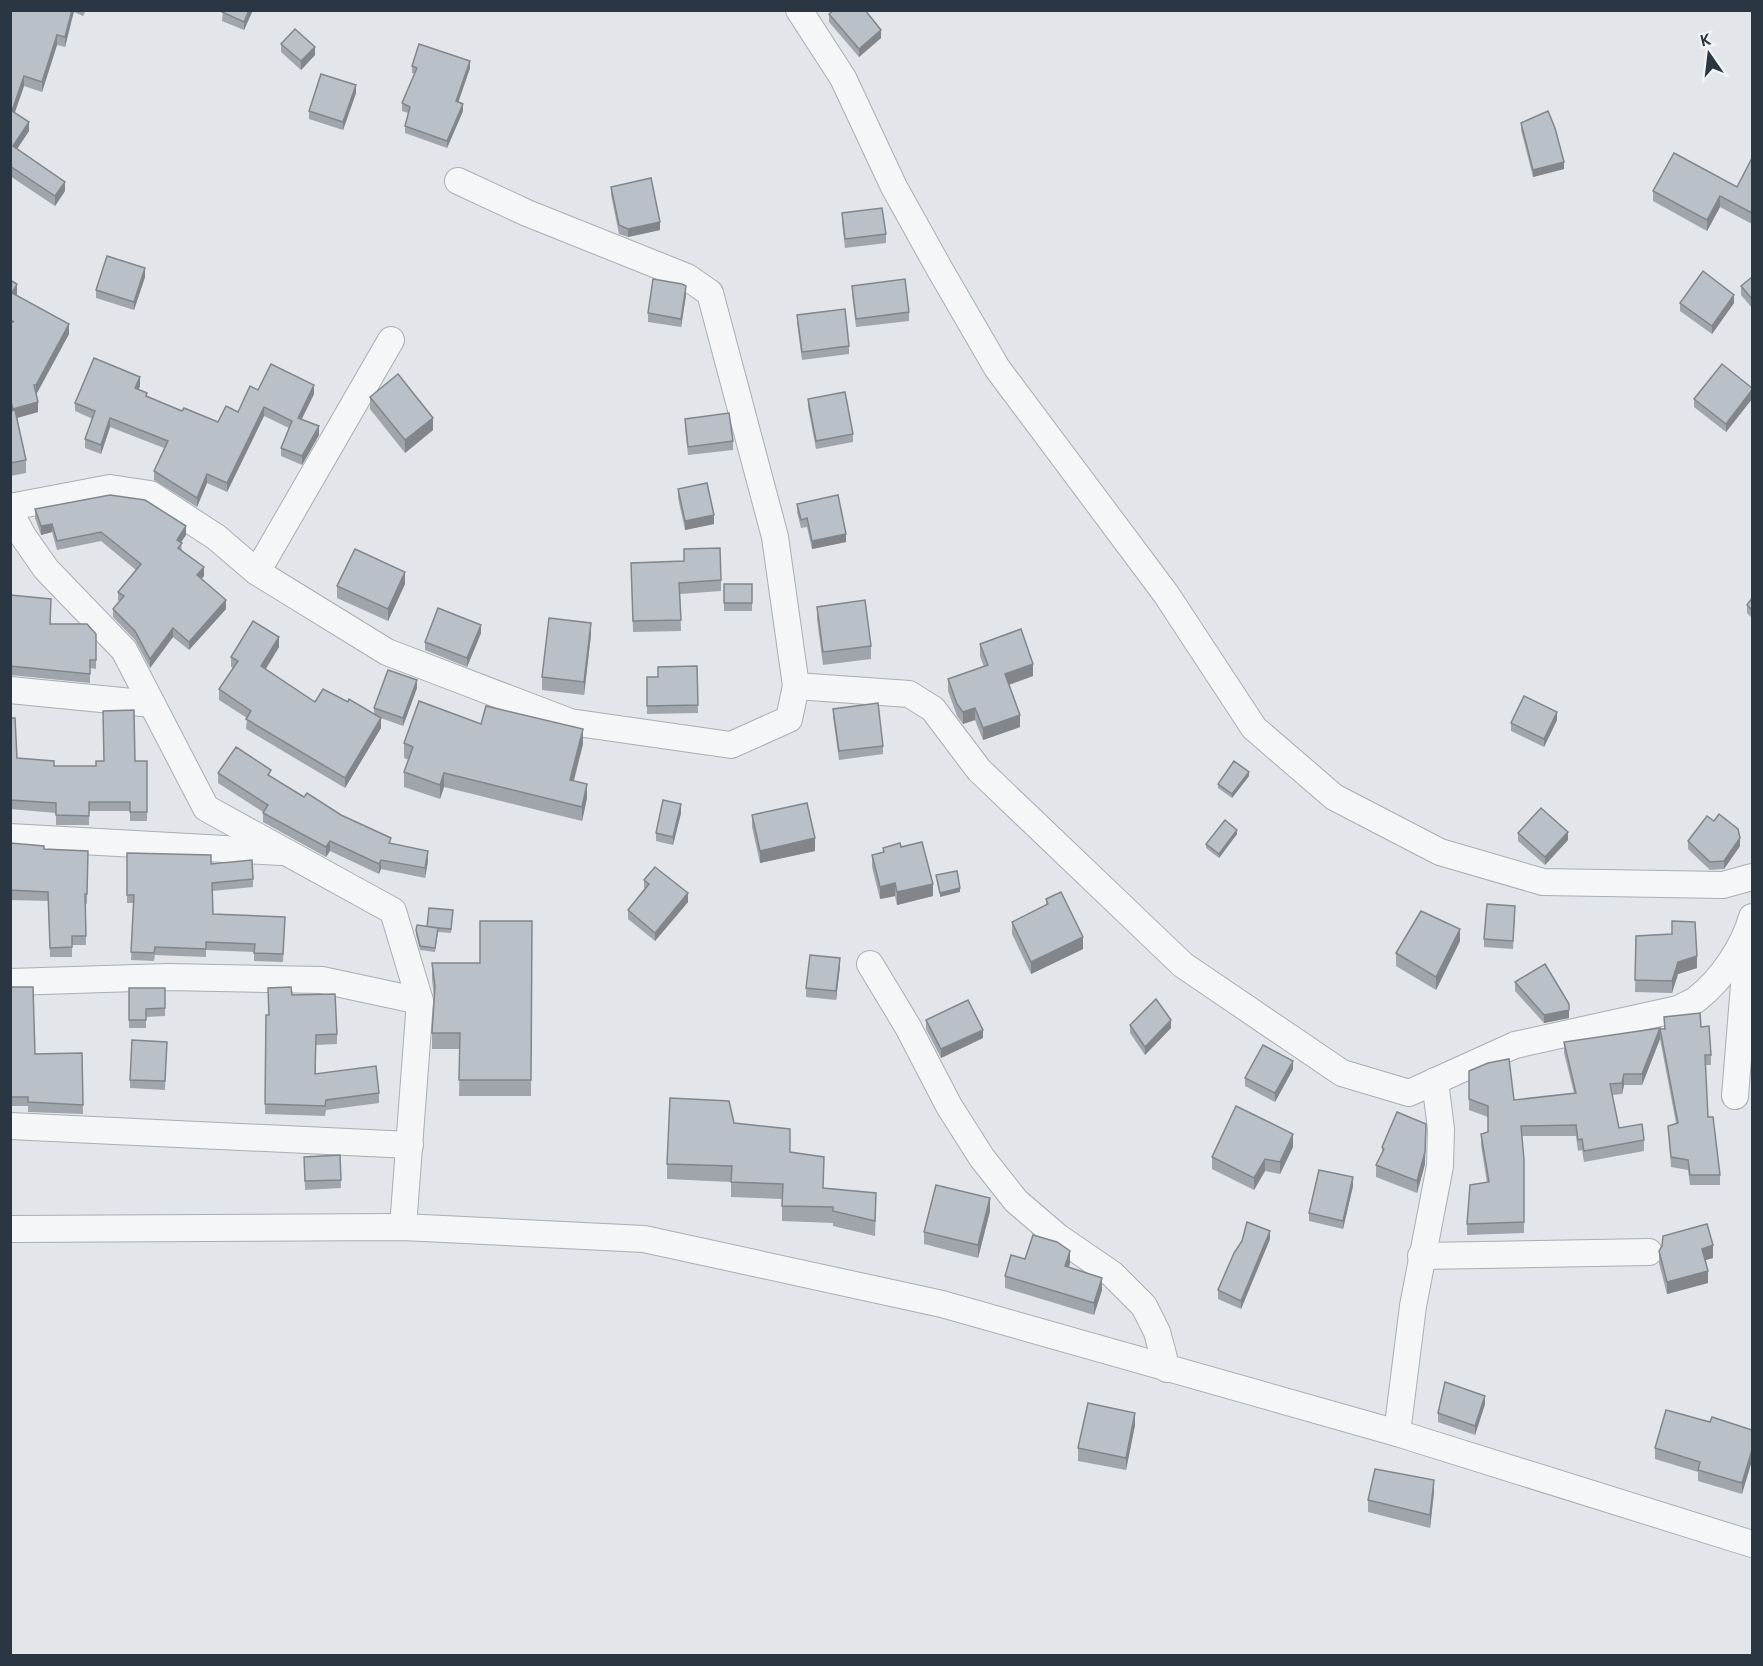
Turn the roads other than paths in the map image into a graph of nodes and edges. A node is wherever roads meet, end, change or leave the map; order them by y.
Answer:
1 (799, 10) edge
2 (458, 181) dead end
3 (391, 340) dead end
4 (10, 507) edge
5 (10, 512) edge
6 (256, 572) junction
7 (796, 686) junction
8 (10, 690) edge
9 (152, 704) junction
10 (10, 837) edge
11 (287, 852) junction
12 (1752, 877) edge
13 (1750, 925) edge
14 (870, 964) dead end
15 (10, 982) edge
16 (420, 1001) junction
17 (1435, 1081) junction
18 (1735, 1096) dead end
19 (10, 1125) edge
20 (410, 1145) junction
21 (403, 1227) junction
22 (10, 1230) edge
23 (1649, 1252) dead end
24 (1421, 1257) junction
25 (1167, 1369) junction
26 (1397, 1432) junction
27 (1752, 1544) edge

1 - 12 street
2 - 7 street
3 - 6 street
4 - 6 street
5 - 9 street
6 - 7 street
7 - 17 street
8 - 9 street
9 - 11 street
10 - 11 street
11 - 16 street
13 - 17 street
13 - 18 street
14 - 25 street
15 - 16 street
16 - 20 street
17 - 24 street
19 - 20 street
20 - 21 street
21 - 22 street
21 - 25 street
23 - 24 street
24 - 26 street
25 - 26 street
26 - 27 street

